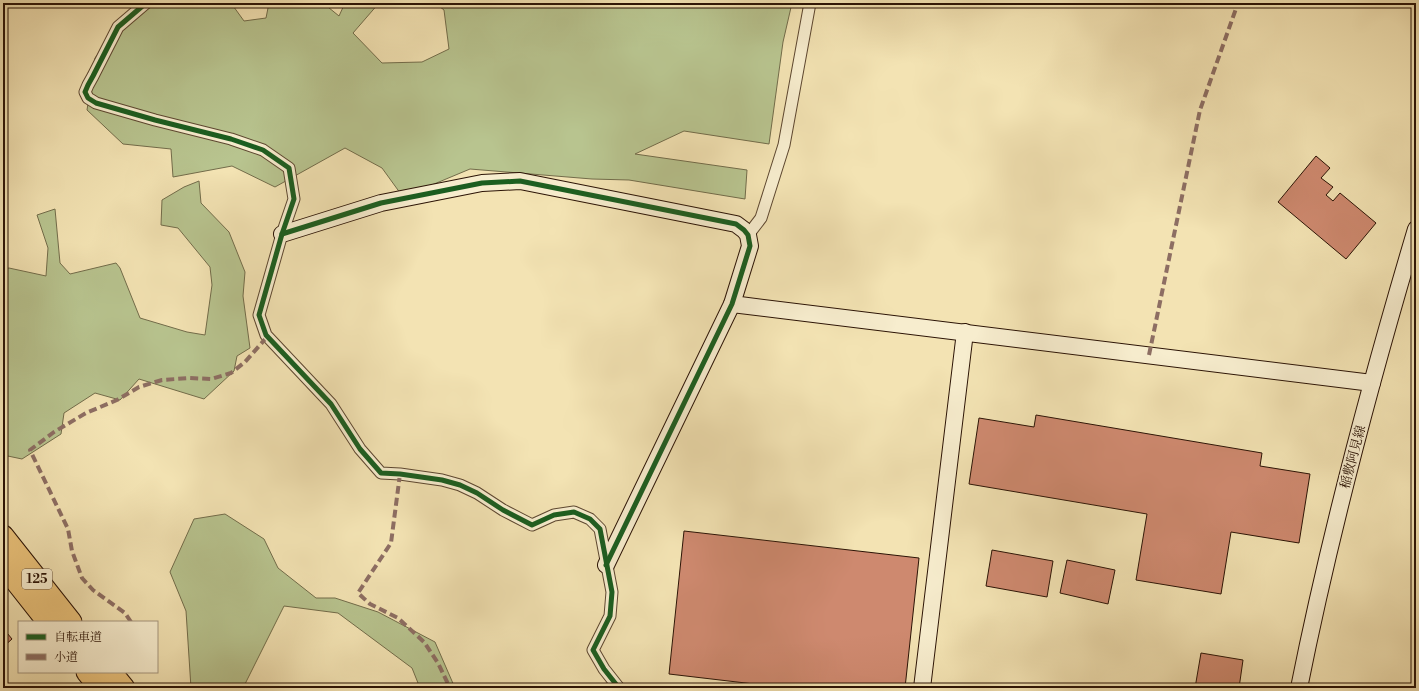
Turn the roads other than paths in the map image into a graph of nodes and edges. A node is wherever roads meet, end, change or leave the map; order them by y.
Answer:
1 (146, 3) edge
2 (810, 3) edge
3 (1416, 229) edge
4 (282, 234) junction
5 (748, 235) junction
6 (732, 304) junction
7 (965, 332) junction
8 (1372, 383) junction
9 (3, 536) edge
10 (3, 565) edge
11 (606, 565) junction
12 (47, 621) edge
13 (70, 621) edge
14 (88, 673) edge
15 (112, 673) edge
16 (100, 688) edge
17 (124, 688) edge
18 (619, 688) edge
19 (922, 688) edge
20 (1299, 688) edge

1 - 4 street
2 - 5 street
3 - 8 street, 稲敷阿見線
4 - 5 street
4 - 11 street
5 - 6 street
6 - 7 street
6 - 11 street
7 - 8 street
7 - 19 street
8 - 20 street, 稲敷阿見線
9 - 13 highway, 125
10 - 12 highway, 125
11 - 18 street
14 - 16 highway
15 - 17 highway

